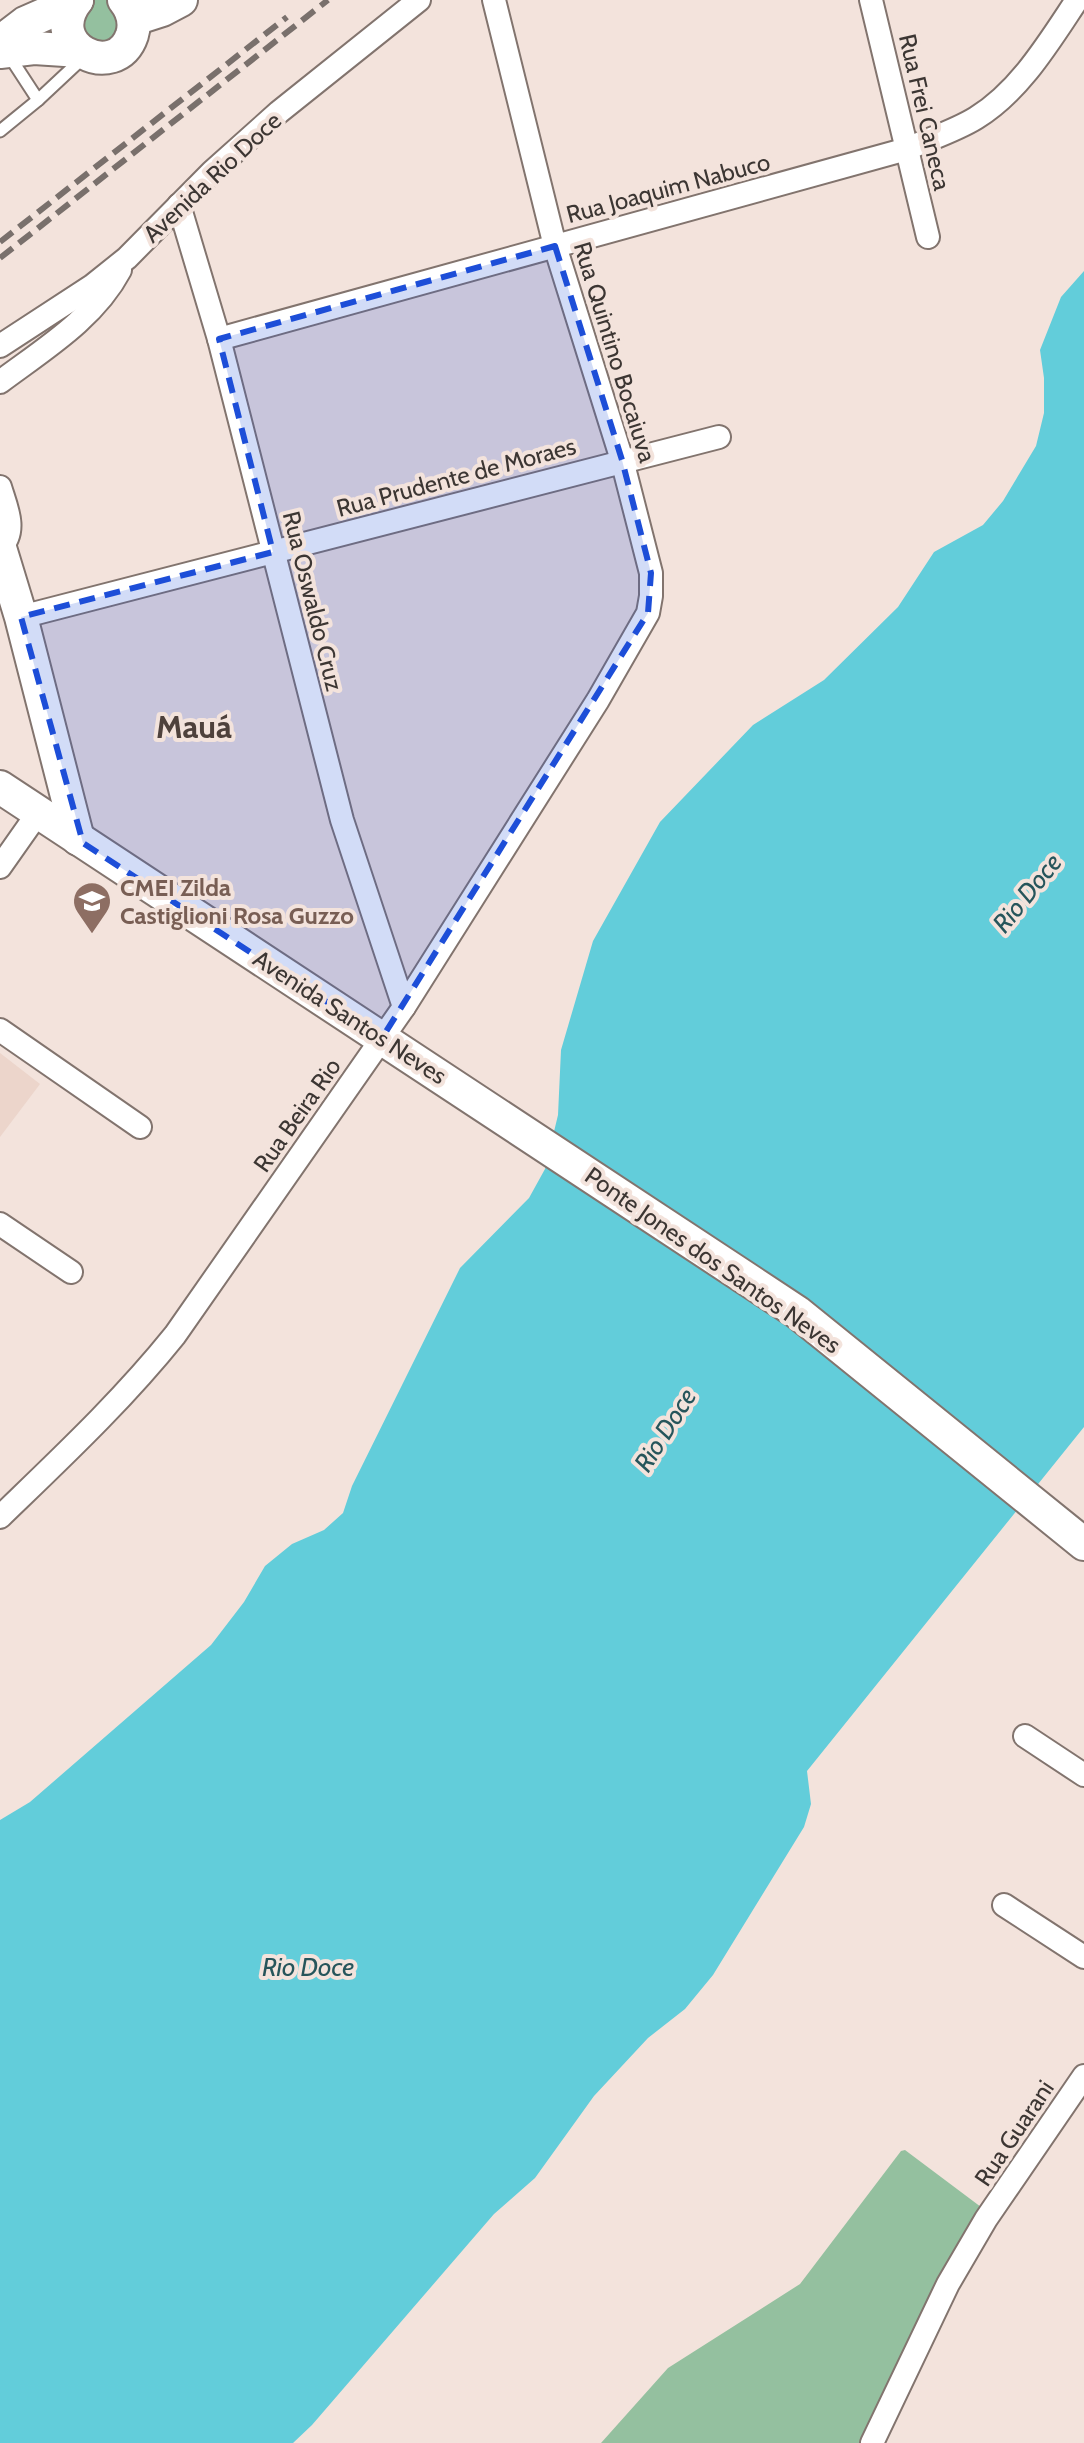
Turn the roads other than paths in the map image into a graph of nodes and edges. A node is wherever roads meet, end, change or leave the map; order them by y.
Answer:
1 (77, 0) edge
2 (181, 0) edge
3 (419, 0) edge
4 (494, 0) edge
5 (871, 0) edge
6 (1077, 0) edge
7 (127, 5) edge
8 (2, 48) edge
9 (83, 53) junction
10 (38, 100) junction
11 (0, 131) edge
12 (907, 149) junction
13 (179, 205) junction
14 (928, 237) dead end
15 (555, 246) junction
16 (127, 258) junction
17 (219, 339) junction
18 (0, 346) edge
19 (0, 382) edge
20 (719, 437) dead end
21 (622, 460) junction
22 (0, 487) edge
23 (0, 548) edge
24 (273, 552) junction
25 (21, 617) junction
26 (643, 626) joint
27 (0, 787) edge
28 (38, 813) junction
29 (78, 839) junction
30 (0, 867) edge
31 (404, 1007) junction
32 (0, 1030) edge
33 (382, 1038) junction
34 (140, 1127) dead end
35 (540, 1142) joint
36 (0, 1224) edge
37 (71, 1272) dead end
38 (0, 1517) edge
39 (1084, 1544) edge
40 (1025, 1736) dead end
41 (1084, 1775) edge
42 (1004, 1905) dead end
43 (1084, 1957) edge
44 (1084, 2076) edge
45 (872, 2443) edge

1 - 8 street
1 - 9 street
2 - 7 street
3 - 13 street, Avenida Rio Doce
4 - 15 street, Rua Quintino Bocaiuva
5 - 12 street, Rua Frei Caneca
6 - 12 street, Rua Joaquim Nabuco
7 - 9 street
8 - 9 street
8 - 10 lane
9 - 10 lane
10 - 11 lane
12 - 14 street, Rua Frei Caneca
12 - 15 street, Rua Joaquim Nabuco
13 - 16 street, Avenida Rio Doce
13 - 17 street, Rua Oswaldo Cruz
15 - 17 street, Rua Joaquim Nabuco
15 - 21 street, Rua Quintino Bocaiuva
16 - 18 street, Avenida Rio Doce
16 - 19 street
17 - 24 street, Rua Oswaldo Cruz
20 - 21 street, Rua Prudente de Moraes
21 - 24 street, Rua Prudente de Moraes
21 - 26 street, Rua Quintino Bocaiuva
22 - 23 street
23 - 25 street
24 - 25 street, Rua Prudente de Moraes
24 - 31 street, Rua Oswaldo Cruz
25 - 29 street
26 - 31 street, Rua Beira Rio
27 - 28 street, Avenida Santos Neves
28 - 29 street, Avenida Santos Neves
28 - 30 street
29 - 33 street, Avenida Santos Neves
31 - 33 street, Rua Beira Rio
32 - 34 street
33 - 35 street, Avenida Santos Neves
33 - 38 street, Rua Beira Rio
35 - 39 street, Ponte Jones dos Santos Neves
36 - 37 street
40 - 41 street
42 - 43 street
44 - 45 street, Rua Guarani

